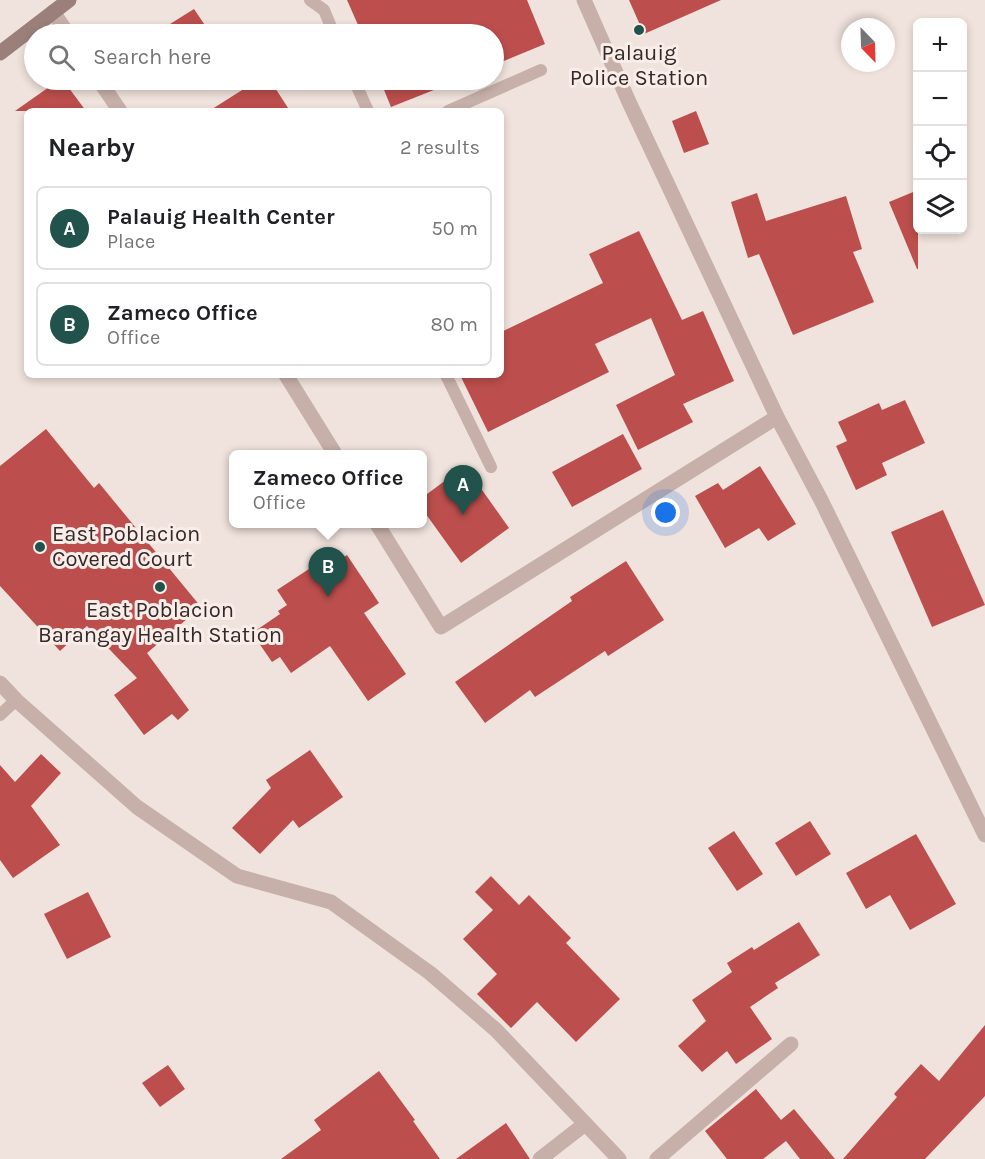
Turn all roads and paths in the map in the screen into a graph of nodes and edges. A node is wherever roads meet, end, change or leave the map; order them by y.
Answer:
1 (69, 0) edge
2 (310, 0) edge
3 (584, 0) edge
4 (53, 12) junction
5 (38, 24) edge
6 (61, 24) edge
7 (330, 24) edge
8 (24, 35) edge
9 (0, 54) edge
10 (541, 70) dead end
11 (504, 86) edge
12 (106, 90) edge
13 (359, 90) edge
14 (496, 90) edge
15 (118, 108) edge
16 (367, 108) edge
17 (455, 108) edge
18 (288, 378) edge
19 (447, 378) edge
20 (777, 417) junction
21 (333, 450) edge
22 (491, 467) dead end
23 (379, 528) edge
24 (0, 683) edge
25 (16, 700) junction
26 (0, 715) edge
27 (985, 835) edge
28 (791, 1044) dead end
29 (585, 1124) junction
30 (540, 1159) edge
31 (619, 1159) edge
32 (657, 1159) edge

1 - 4 main road
2 - 7 lane
3 - 20 street
4 - 5 main road
4 - 6 street
8 - 9 main road
10 - 11 lane
12 - 15 street
13 - 16 lane
14 - 17 lane
18 - 21 street
19 - 22 lane
20 - 23 street
20 - 27 street
24 - 25 street
25 - 26 lane
25 - 29 street
28 - 32 street
29 - 30 street
29 - 31 street

